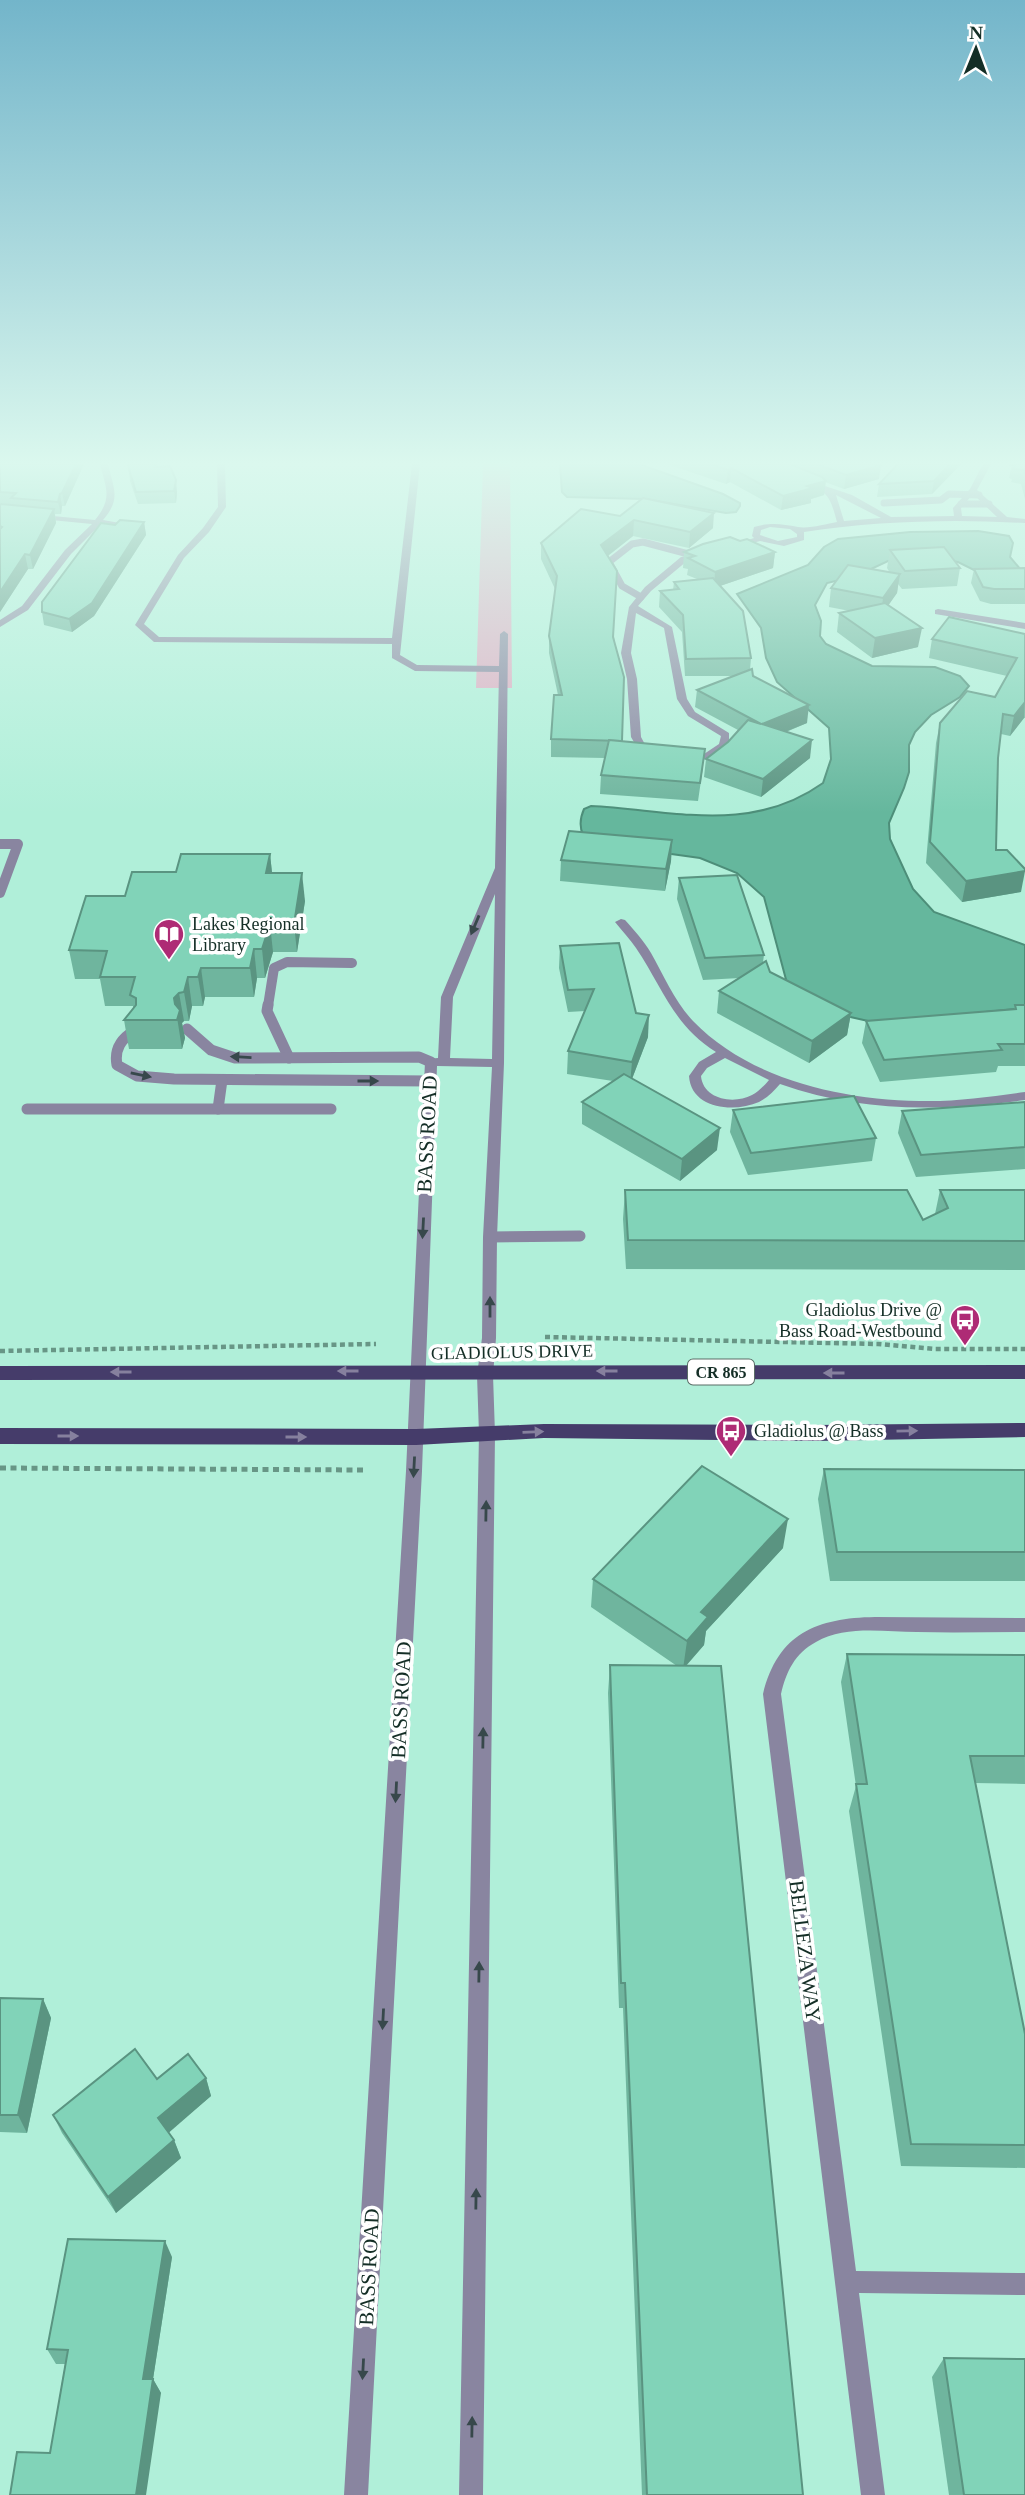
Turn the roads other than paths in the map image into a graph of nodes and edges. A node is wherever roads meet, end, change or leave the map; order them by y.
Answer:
1 (46, 580) edge
2 (167, 580) edge
3 (404, 580) edge
4 (619, 580) edge
5 (660, 580) edge
6 (641, 597) junction
7 (634, 607) junction
8 (938, 612) dead end
9 (0, 624) edge
10 (1025, 626) edge
11 (504, 634) dead end
12 (397, 641) junction
13 (503, 669) junction
14 (0, 844) edge
15 (502, 862) junction
16 (0, 893) edge
17 (621, 922) dead end
18 (352, 963) dead end
19 (187, 1029) dead end
20 (134, 1031) edge
21 (724, 1053) junction
22 (289, 1058) junction
23 (437, 1062) junction
24 (498, 1062) junction
25 (778, 1079) junction
26 (222, 1080) junction
27 (430, 1081) junction
28 (1025, 1096) edge
29 (27, 1109) dead end
30 (218, 1109) junction
31 (331, 1109) dead end
32 (580, 1236) dead end
33 (490, 1237) junction
34 (1025, 1372) edge
35 (0, 1373) edge
36 (416, 1374) junction
37 (485, 1374) junction
38 (1025, 1430) edge
39 (488, 1434) junction
40 (0, 1436) edge
41 (416, 1437) junction
42 (1025, 1625) edge
43 (848, 2282) junction
44 (1025, 2284) edge
45 (356, 2495) edge
46 (471, 2495) edge
47 (873, 2495) edge

1 - 9 street
2 - 12 street
3 - 12 street
4 - 6 lane
5 - 6 street
6 - 7 street
7 - 7 street
8 - 10 street
11 - 13 street
12 - 13 street
13 - 15 street
14 - 16 lane
15 -> 23 street
15 - 24 street
17 - 21 street
18 - 22 lane
22 -> 19 lane
20 -> 26 lane
21 - 25 street
21 - 25 street
22 - 23 lane
23 - 24 street, BASS ROAD
23 - 27 street, BASS ROAD
24 - 33 street
25 - 28 street
26 -> 27 lane
26 - 30 lane
27 -> 36 street, BASS ROAD
29 - 30 lane
30 - 31 lane
32 - 33 lane
37 -> 33 street
34 -> 37 main road, GLADIOLUS DRIVE / CR 865
36 -> 35 main road, GLADIOLUS DRIVE / CR 865
36 - 37 main road, GLADIOLUS DRIVE / CR 865
36 - 41 street, BASS ROAD
37 - 39 street
39 -> 38 main road
39 - 41 main road
46 -> 39 street
40 -> 41 main road
41 -> 45 street, BASS ROAD
42 - 43 street, BELLEZA WAY
43 - 44 street
43 - 47 street, BELLEZA WAY

